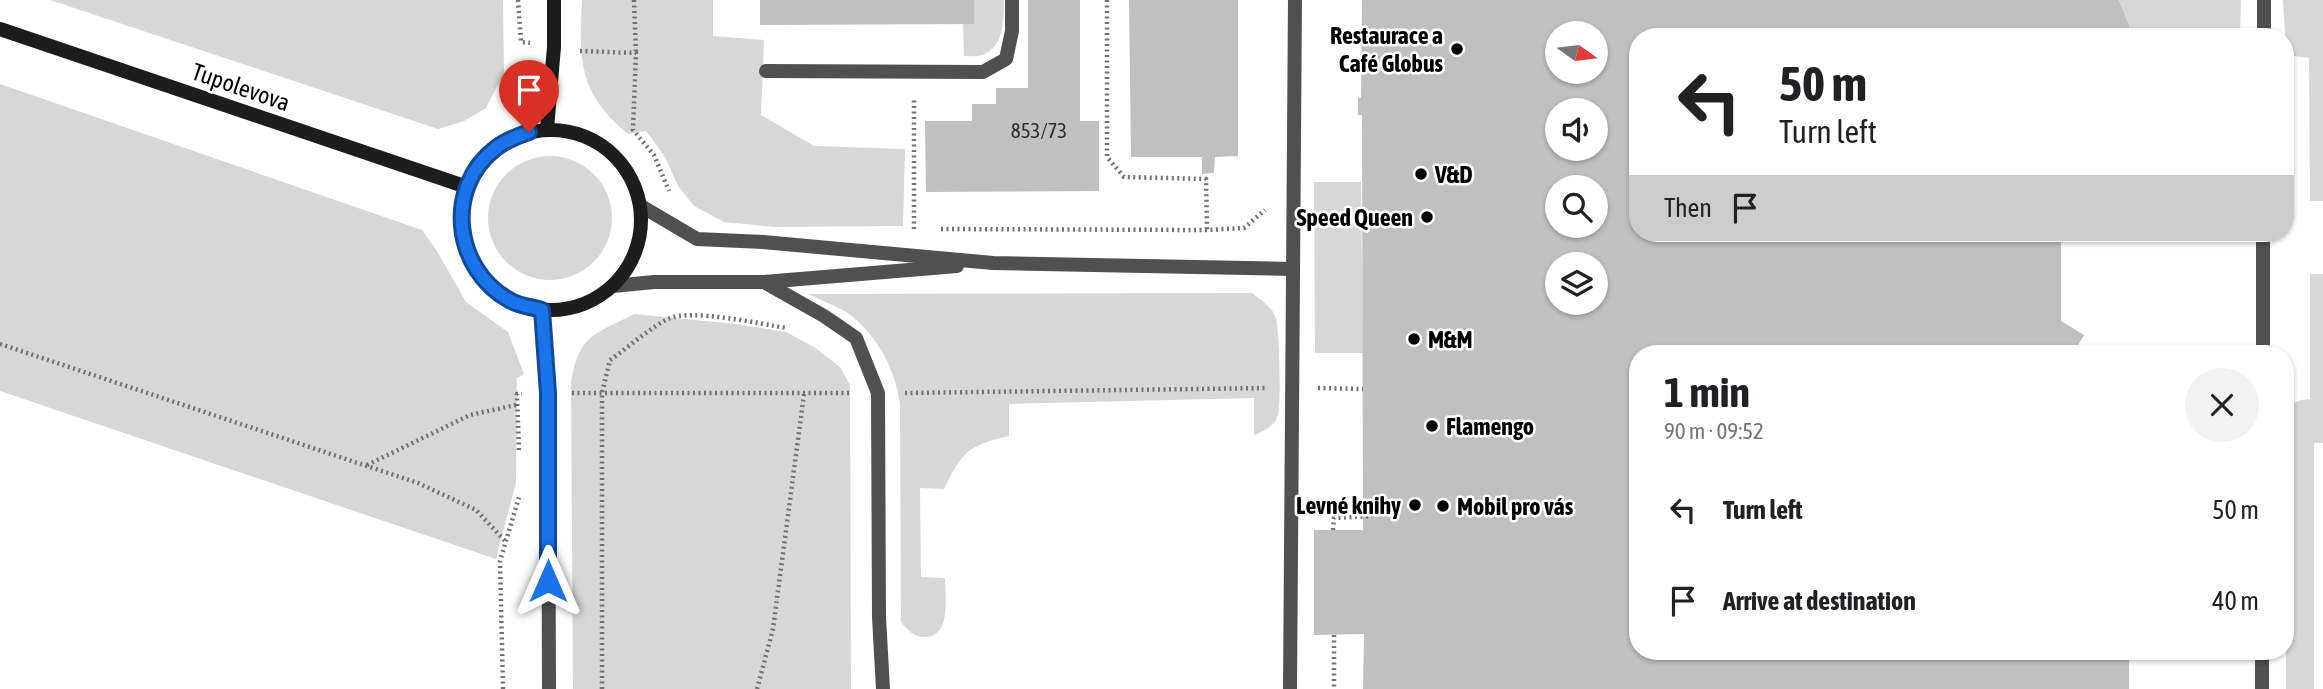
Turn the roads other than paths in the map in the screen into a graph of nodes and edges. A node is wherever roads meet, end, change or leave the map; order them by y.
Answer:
1 (554, 0) edge
2 (1012, 0) edge
3 (1295, 0) edge
4 (2264, 0) edge
5 (2264, 28) edge
6 (0, 29) edge
7 (766, 71) dead end
8 (547, 129) junction
9 (467, 187) junction
10 (641, 206) junction
11 (2263, 242) edge
12 (993, 263) junction
13 (1292, 269) junction
14 (764, 282) junction
15 (613, 286) junction
16 (542, 310) junction
17 (2263, 345) edge
18 (2262, 660) edge
19 (549, 689) edge
20 (883, 689) edge
21 (1290, 689) edge
22 (2262, 689) edge

1 - 8 main road
2 - 7 street
3 - 13 street
4 - 5 street
6 - 9 main road, Tupolevova
8 - 9 main road
8 - 10 main road
9 - 16 main road
10 - 12 street
10 - 15 main road
11 - 17 street
12 - 13 street
12 - 14 street
13 - 21 street
14 - 15 street
14 - 20 street
15 - 16 main road
16 - 19 street
18 - 22 street

